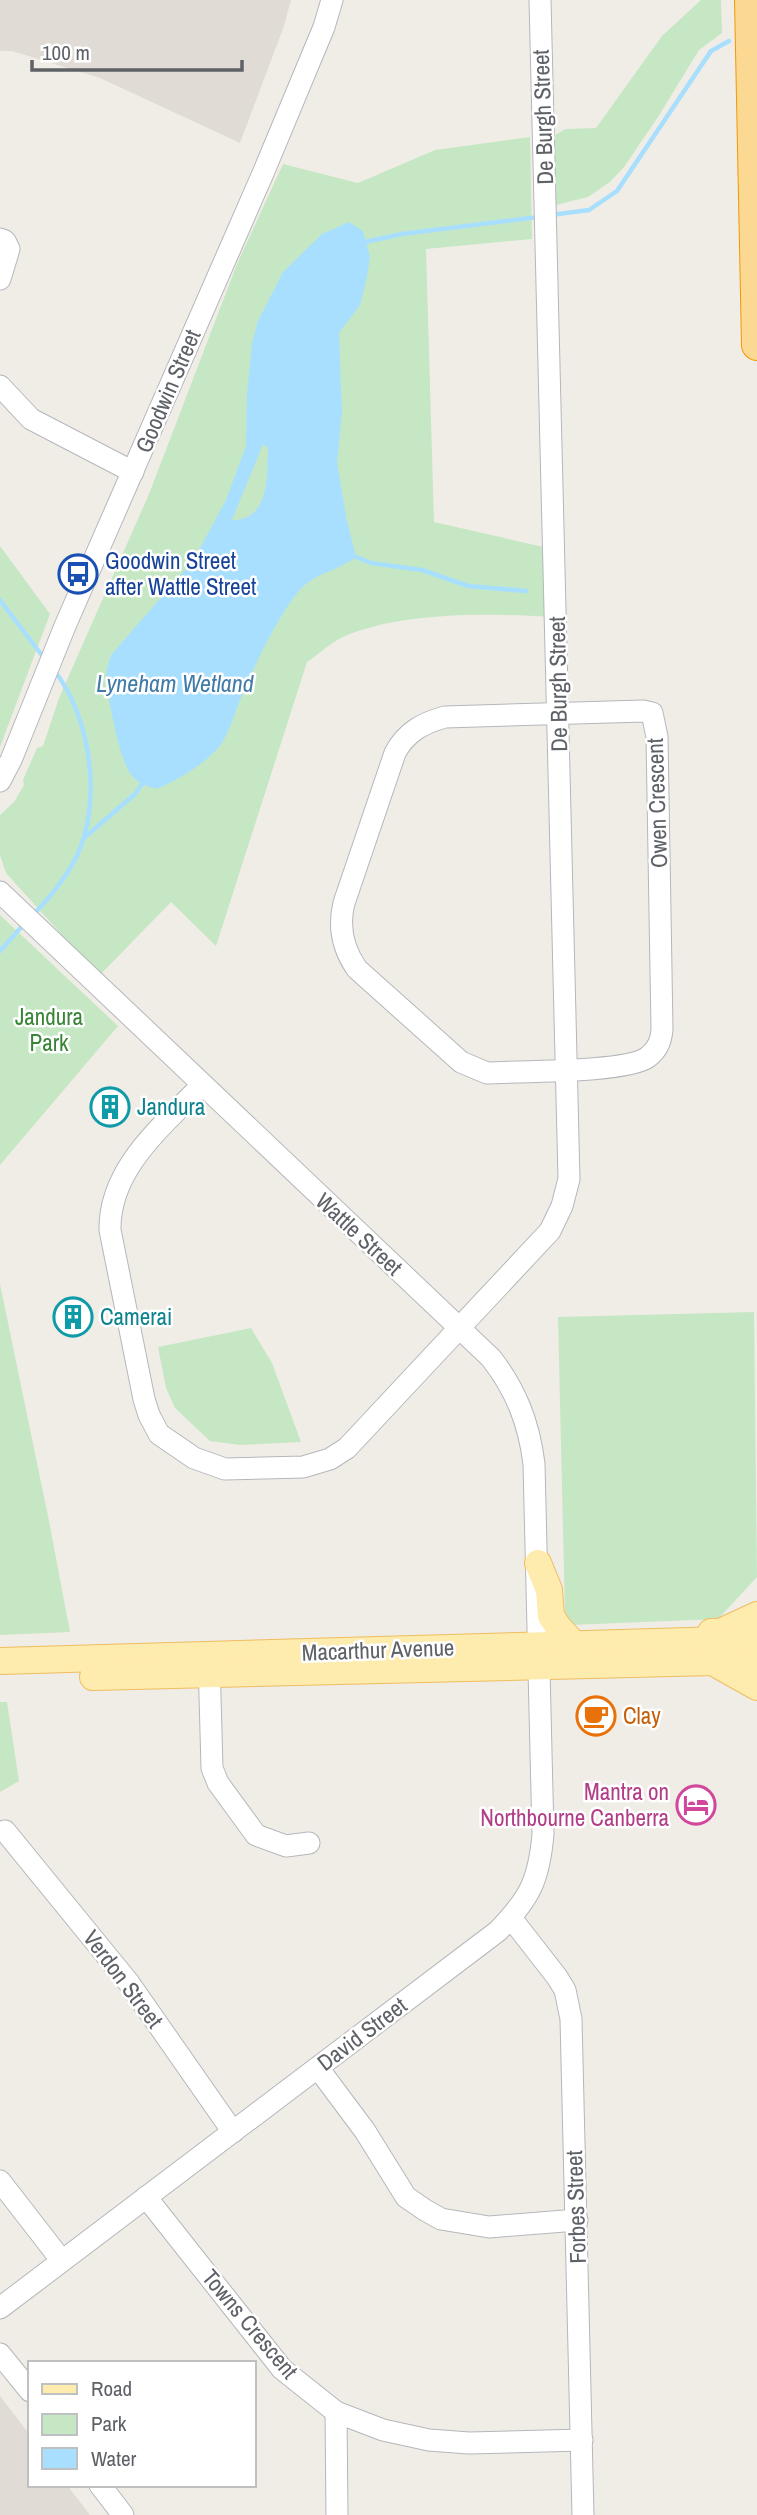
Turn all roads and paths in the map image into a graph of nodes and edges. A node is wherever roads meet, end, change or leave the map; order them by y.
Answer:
1 (332, 0) edge
2 (540, 0) edge
3 (750, 0) edge
4 (755, 93) edge
5 (0, 239) edge
6 (0, 279) edge
7 (757, 345) edge
8 (0, 386) edge
9 (133, 472) junction
10 (558, 713) junction
11 (0, 781) edge
12 (5, 898) edge
13 (567, 1069) junction
14 (202, 1085) junction
15 (459, 1328) junction
16 (538, 1563) junction
17 (757, 1615) edge
18 (757, 1639) edge
19 (654, 1642) junction
20 (574, 1644) junction
21 (540, 1658) junction
22 (0, 1661) edge
23 (757, 1661) edge
24 (712, 1662) junction
25 (209, 1664) junction
26 (0, 1679) edge
27 (757, 1687) edge
28 (5, 1831) dead end
29 (309, 1843) dead end
30 (511, 1918) junction
31 (318, 2068) junction
32 (233, 2132) junction
33 (0, 2180) edge
34 (146, 2197) junction
35 (577, 2220) junction
36 (62, 2261) junction
37 (0, 2308) edge
38 (0, 2354) edge
39 (28, 2389) edge
40 (336, 2412) junction
41 (582, 2440) junction
42 (102, 2487) edge
43 (123, 2515) edge
44 (337, 2515) edge
45 (583, 2515) edge

1 - 9 street, Goodwin Street
2 - 10 street, De Burgh Street
3 - 4 highway
4 - 7 highway
5 - 6 street
8 - 9 street
9 - 11 street, Goodwin Street
10 - 13 street, De Burgh Street
10 - 13 street, Owen Crescent
10 - 13 street, Owen Crescent
12 - 14 street, Wattle Street
13 - 15 street, De Burgh Street
14 - 15 street, Wattle Street
14 - 15 street, De Burgh Street
15 - 16 street, Wattle Street
16 - 20 main road
16 - 21 street, Wattle Street
17 - 19 main road
18 - 19 main road, Macarthur Avenue
19 - 20 main road, Macarthur Avenue
20 - 21 main road, Macarthur Avenue
21 - 24 main road, Macarthur Avenue
21 - 25 main road, Macarthur Avenue
21 - 30 street, David Street
22 - 25 main road, Macarthur Avenue
23 - 24 main road, Macarthur Avenue
24 - 27 main road
25 - 26 main road, Macarthur Avenue
25 - 29 street
28 - 32 street, Verdon Street
30 - 31 street, David Street
30 - 35 street, Forbes Street
31 - 32 street, David Street
31 - 35 street
32 - 34 street, David Street
33 - 36 street
34 - 36 street, David Street
34 - 40 street, Towns Crescent
35 - 41 street, Forbes Street
36 - 37 street, David Street
38 - 39 street
40 - 41 street, Towns Crescent
40 - 44 street
41 - 45 street, Forbes Street
42 - 43 street

